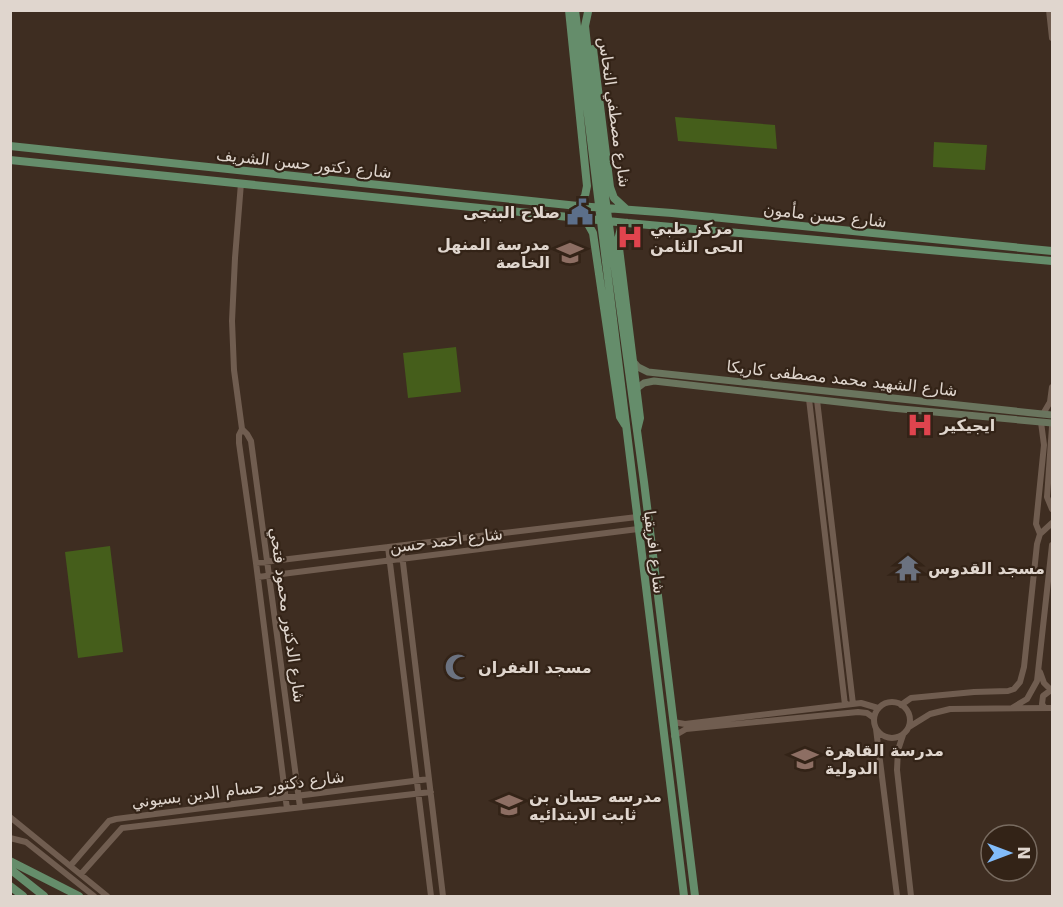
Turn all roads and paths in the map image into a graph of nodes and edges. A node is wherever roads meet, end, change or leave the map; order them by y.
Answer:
1 (568, 10) edge
2 (575, 10) edge
3 (1049, 10) edge
4 (588, 11) edge
5 (1053, 38) edge
6 (593, 137) junction
7 (10, 146) edge
8 (121, 158) junction
9 (10, 160) edge
10 (196, 166) junction
11 (119, 171) junction
12 (585, 172) junction
13 (608, 174) junction
14 (195, 179) junction
15 (241, 183) junction
16 (578, 206) junction
17 (594, 207) junction
18 (612, 208) junction
19 (628, 209) junction
20 (582, 218) junction
21 (594, 219) junction
22 (611, 221) junction
23 (627, 223) junction
24 (1053, 251) edge
25 (619, 252) junction
26 (596, 253) junction
27 (1053, 261) edge
28 (616, 306) junction
29 (633, 361) junction
30 (648, 372) junction
31 (647, 382) junction
32 (1053, 387) edge
33 (636, 389) junction
34 (911, 399) junction
35 (1052, 399) edge
36 (813, 400) junction
37 (926, 400) junction
38 (910, 410) junction
39 (924, 411) junction
40 (1044, 414) junction
41 (1053, 415) edge
42 (1041, 422) junction
43 (1053, 425) edge
44 (626, 426) junction
45 (242, 429) junction
46 (636, 431) junction
47 (1048, 440) edge
48 (1053, 509) edge
49 (637, 517) junction
50 (1053, 523) edge
51 (638, 529) junction
52 (1040, 534) junction
53 (401, 546) junction
54 (1052, 546) edge
55 (388, 547) junction
56 (403, 559) junction
57 (267, 561) junction
58 (390, 561) junction
59 (256, 563) junction
60 (269, 576) junction
61 (258, 577) junction
62 (1039, 671) junction
63 (1052, 691) edge
64 (853, 704) junction
65 (844, 705) junction
66 (901, 705) junction
67 (878, 708) junction
68 (1012, 708) junction
69 (1045, 708) junction
70 (1053, 708) edge
71 (874, 718) junction
72 (673, 722) junction
73 (688, 726) junction
74 (909, 727) junction
75 (876, 729) junction
76 (903, 735) junction
77 (674, 736) junction
78 (429, 779) junction
79 (417, 780) junction
80 (431, 792) junction
81 (418, 793) junction
82 (298, 795) junction
83 (285, 796) junction
84 (300, 807) junction
85 (287, 808) junction
86 (10, 817) edge
87 (10, 838) edge
88 (10, 861) edge
89 (71, 866) junction
90 (10, 869) edge
91 (81, 874) junction
92 (11, 887) edge
93 (16, 897) edge
94 (23, 897) edge
95 (44, 897) edge
96 (79, 897) edge
97 (94, 897) edge
98 (107, 897) edge
99 (431, 897) edge
100 (444, 897) edge
101 (684, 897) edge
102 (695, 897) edge
103 (897, 897) edge
104 (911, 897) edge

1 - 12 main road, شارع مصطفي النحاس
2 - 6 main road
3 - 5 street
4 - 6 main road
4 - 13 main road, شارع مصطفي النحاس
6 - 28 main road
7 - 8 main road, شارع دكتور حسن الشريف
8 - 10 main road, شارع دكتور حسن الشريف
8 - 11 main road
9 - 11 main road, شارع دكتور حسن الشريف
10 - 14 main road
10 - 16 main road, شارع دكتور حسن الشريف
11 - 14 main road, شارع دكتور حسن الشريف
12 - 13 main road
12 - 16 main road, شارع مصطفي النحاس
13 - 19 main road, شارع مصطفي النحاس
14 - 15 main road, شارع دكتور حسن الشريف
15 - 20 main road, شارع دكتور حسن الشريف
15 - 45 street, شارع الدكتور محمود فتحي
16 - 17 main road, شارع دكتور حسن الشريف
17 - 18 main road, شارع حسن مأمون
17 - 21 main road
18 - 19 main road, شارع حسن مأمون
18 - 22 main road
19 - 24 main road, شارع حسن مأمون
20 - 21 main road, شارع دكتور حسن الشريف
20 - 26 main road, شارع افريقيا
21 - 22 main road, شارع حسن مأمون
22 - 23 main road, شارع حسن مأمون
23 - 25 main road, شارع افريقيا
23 - 27 main road, شارع حسن مأمون
25 - 26 main road
25 - 29 main road, شارع افريقيا
26 - 44 main road, شارع افريقيا
28 - 44 main road
28 - 46 main road
29 - 30 main road
29 - 33 main road, شارع افريقيا
30 - 31 main road
30 - 34 main road, شارع الشهيد محمد مصطفى كاريكا
31 - 33 main road
31 - 36 main road, شارع الشهيد محمد مصطفى كاريكا
32 - 35 street
33 - 46 main road, شارع افريقيا
34 - 37 main road, شارع الشهيد محمد مصطفى كاريكا
34 - 38 main road
35 - 40 street
36 - 38 main road, شارع الشهيد محمد مصطفى كاريكا
36 - 64 street
36 - 65 street
37 - 39 main road
37 - 40 main road, شارع الشهيد محمد مصطفى كاريكا
38 - 39 main road, شارع الشهيد محمد مصطفى كاريكا
39 - 42 main road, شارع الشهيد محمد مصطفى كاريكا
40 - 41 main road, شارع الشهيد محمد مصطفى كاريكا
42 - 43 main road, شارع الشهيد محمد مصطفى كاريكا
42 - 47 street
43 - 47 street
44 - 49 main road, شارع افريقيا
45 - 57 street, شارع الدكتور محمود فتحي
45 - 59 street, شارع الدكتور محمود فتحي
46 - 72 main road, شارع افريقيا
47 - 48 street
47 - 52 street
49 - 51 main road, شارع افريقيا
49 - 53 street, شارع احمد حسن
50 - 52 street
51 - 56 street, شارع احمد حسن
51 - 101 main road, شارع افريقيا
52 - 66 street
53 - 55 street, شارع احمد حسن
53 - 56 street
54 - 62 street
55 - 57 street, شارع احمد حسن
55 - 58 street
56 - 58 street, شارع احمد حسن
56 - 78 street
57 - 59 street, شارع احمد حسن
57 - 60 street, شارع الدكتور محمود فتحي
58 - 60 street, شارع احمد حسن
58 - 79 street
59 - 61 street, شارع الدكتور محمود فتحي
60 - 61 street, شارع احمد حسن
60 - 82 street, شارع الدكتور محمود فتحي
61 - 83 street, شارع الدكتور محمود فتحي
62 - 63 street
62 - 68 street
63 - 69 street
64 - 65 street
64 - 67 street
65 - 73 street
66 - 67 street
66 - 74 street
67 - 71 street
68 - 69 street
68 - 74 street
69 - 70 street
71 - 73 street
71 - 75 street
72 - 73 street
72 - 77 main road, شارع افريقيا
73 - 77 street
74 - 76 street
75 - 76 street
75 - 103 street
76 - 104 street
77 - 102 main road, شارع افريقيا
78 - 79 street, شارع دكتور حسام الدين بسيوني
78 - 80 street
79 - 81 street
79 - 82 street, شارع دكتور حسام الدين بسيوني
80 - 81 street, شارع دكتور حسام الدين بسيوني
80 - 100 street
81 - 84 street, شارع دكتور حسام الدين بسيوني
81 - 99 street
82 - 83 street, شارع دكتور حسام الدين بسيوني
82 - 84 street, شارع الدكتور محمود فتحي
83 - 85 street, شارع الدكتور محمود فتحي
83 - 89 street, شارع دكتور حسام الدين بسيوني
84 - 85 street, شارع دكتور حسام الدين بسيوني
85 - 91 street, شارع دكتور حسام الدين بسيوني
86 - 89 street
87 - 97 street
88 - 96 main road
89 - 91 street
90 - 95 main road
91 - 98 street
92 - 93 main road
92 - 94 main road

